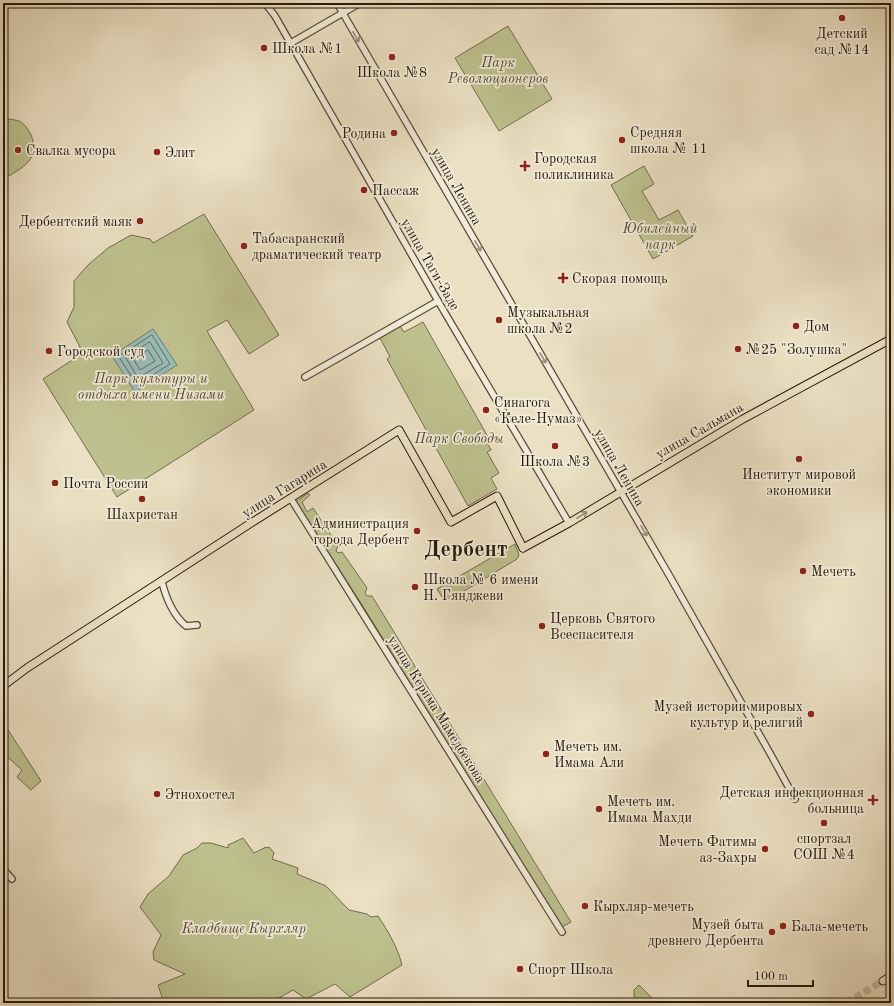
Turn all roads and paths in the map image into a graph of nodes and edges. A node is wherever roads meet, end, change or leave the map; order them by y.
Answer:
1 (265, 3) edge
2 (337, 3) edge
3 (360, 3) edge
4 (343, 13) junction
5 (291, 43) junction
6 (438, 301) junction
7 (891, 339) edge
8 (305, 377) dead end
9 (620, 491) junction
10 (291, 499) junction
11 (569, 523) junction
12 (523, 548) junction
13 (162, 582) junction
14 (197, 625) dead end
15 (3, 687) edge
16 (795, 799) dead end
17 (3, 869) edge
18 (12, 879) dead end
19 (562, 932) dead end
20 (891, 976) edge
21 (883, 981) tunnel mouth

1 - 5 street, улица Таги-Заде
2 - 4 street, улица Ленина
3 - 4 street
4 - 5 street
4 -> 9 street, улица Ленина
5 - 6 street, улица Таги-Заде
6 - 8 street
6 - 11 street, улица Таги-Заде
7 - 9 main road, улица Сальмана
11 -> 9 main road, улица Сальмана
9 -> 16 street, улица Ленина
10 - 12 main road, улица Гагарина
10 - 13 main road, улица Гагарина
10 - 19 street, улица Керима Мамедбекова
11 - 12 main road, улица Сальмана
12 - 15 main road, улица Гагарина
13 - 14 street
13 - 15 main road, улица Гагарина
17 - 18 street
20 - 21 main road

